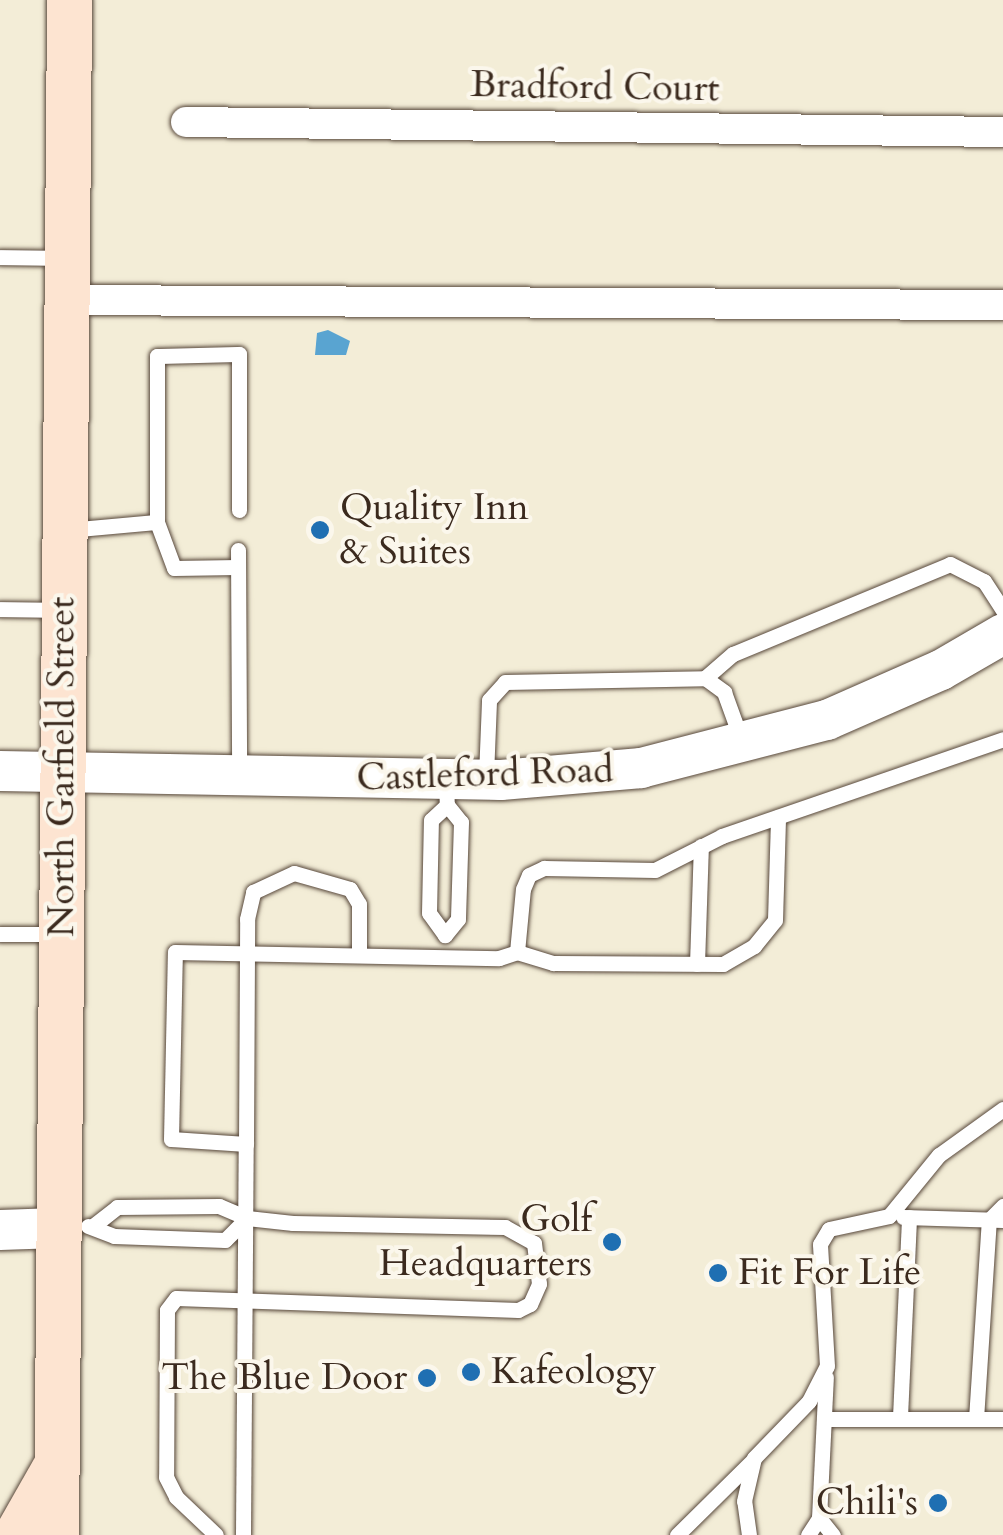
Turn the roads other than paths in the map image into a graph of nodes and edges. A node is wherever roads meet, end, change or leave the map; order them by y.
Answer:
1 (68, 0) edge
2 (186, 122) dead end
3 (1003, 132) edge
4 (0, 257) edge
5 (66, 279) junction
6 (1003, 306) edge
7 (239, 510) dead end
8 (157, 522) junction
9 (63, 530) junction
10 (238, 550) dead end
11 (238, 568) junction
12 (0, 609) edge
13 (62, 610) junction
14 (1001, 633) edge
15 (705, 678) junction
16 (1003, 740) edge
17 (742, 744) junction
18 (0, 770) edge
19 (61, 771) junction
20 (238, 778) junction
21 (486, 780) junction
22 (446, 792) junction
23 (778, 817) junction
24 (701, 846) junction
25 (0, 934) edge
26 (61, 934) junction
27 (445, 934) junction
28 (246, 949) junction
29 (517, 952) junction
30 (359, 954) junction
31 (443, 959) junction
32 (697, 964) junction
33 (1003, 1109) edge
34 (246, 1144) junction
35 (1003, 1206) edge
36 (889, 1216) junction
37 (909, 1217) junction
38 (247, 1218) junction
39 (996, 1220) edge
40 (75, 1227) junction
41 (0, 1230) edge
42 (246, 1301) junction
43 (827, 1366) junction
44 (900, 1418) junction
45 (824, 1419) junction
46 (976, 1419) junction
47 (1003, 1419) edge
48 (754, 1458) junction
49 (61, 1509) edge
50 (819, 1518) junction
51 (16, 1535) edge
52 (216, 1535) edge
53 (243, 1535) edge
54 (677, 1535) edge
55 (749, 1535) edge
56 (808, 1535) edge
57 (833, 1535) edge

1 - 5 main road, North Garfield Street
2 - 3 street, Bradford Court
4 - 5 lane
5 - 6 street
5 - 9 main road, North Garfield Street
7 - 8 lane
8 - 9 lane
8 - 11 lane
9 - 13 main road, North Garfield Street
10 - 11 lane
11 - 20 lane
12 - 13 lane
13 - 19 main road, North Garfield Street
14 - 15 lane
14 - 17 street, Castleford Road
15 - 17 lane
15 - 21 lane
16 - 23 lane
17 - 21 street, Castleford Road
18 - 19 street, Castleford Road
19 - 20 street, Castleford Road
19 - 26 main road, North Garfield Street
20 - 22 street, Castleford Road
21 - 22 street, Castleford Road
22 - 27 lane
22 - 27 lane
23 - 24 lane
23 - 32 lane
24 - 29 lane
24 - 32 lane
25 - 26 lane
26 - 40 main road, North Garfield Street
27 - 31 lane
28 - 30 lane
28 - 30 lane
28 - 34 lane
28 - 34 lane
29 - 31 lane
29 - 32 lane
30 - 31 lane
33 - 36 lane
34 - 38 lane
35 - 39 lane
36 - 37 lane
36 - 43 lane
37 - 39 lane
37 - 44 lane
38 - 40 lane
38 - 40 lane
38 - 42 lane
38 - 42 lane
39 - 46 lane
40 - 41 street
40 - 49 main road, North Garfield Street
42 - 52 lane
42 - 53 lane
43 - 45 lane
43 - 48 lane
44 - 45 lane
44 - 46 lane
45 - 50 lane
46 - 47 lane
48 - 54 lane
48 - 55 lane
49 - 51 main road
50 - 56 lane
50 - 57 lane

